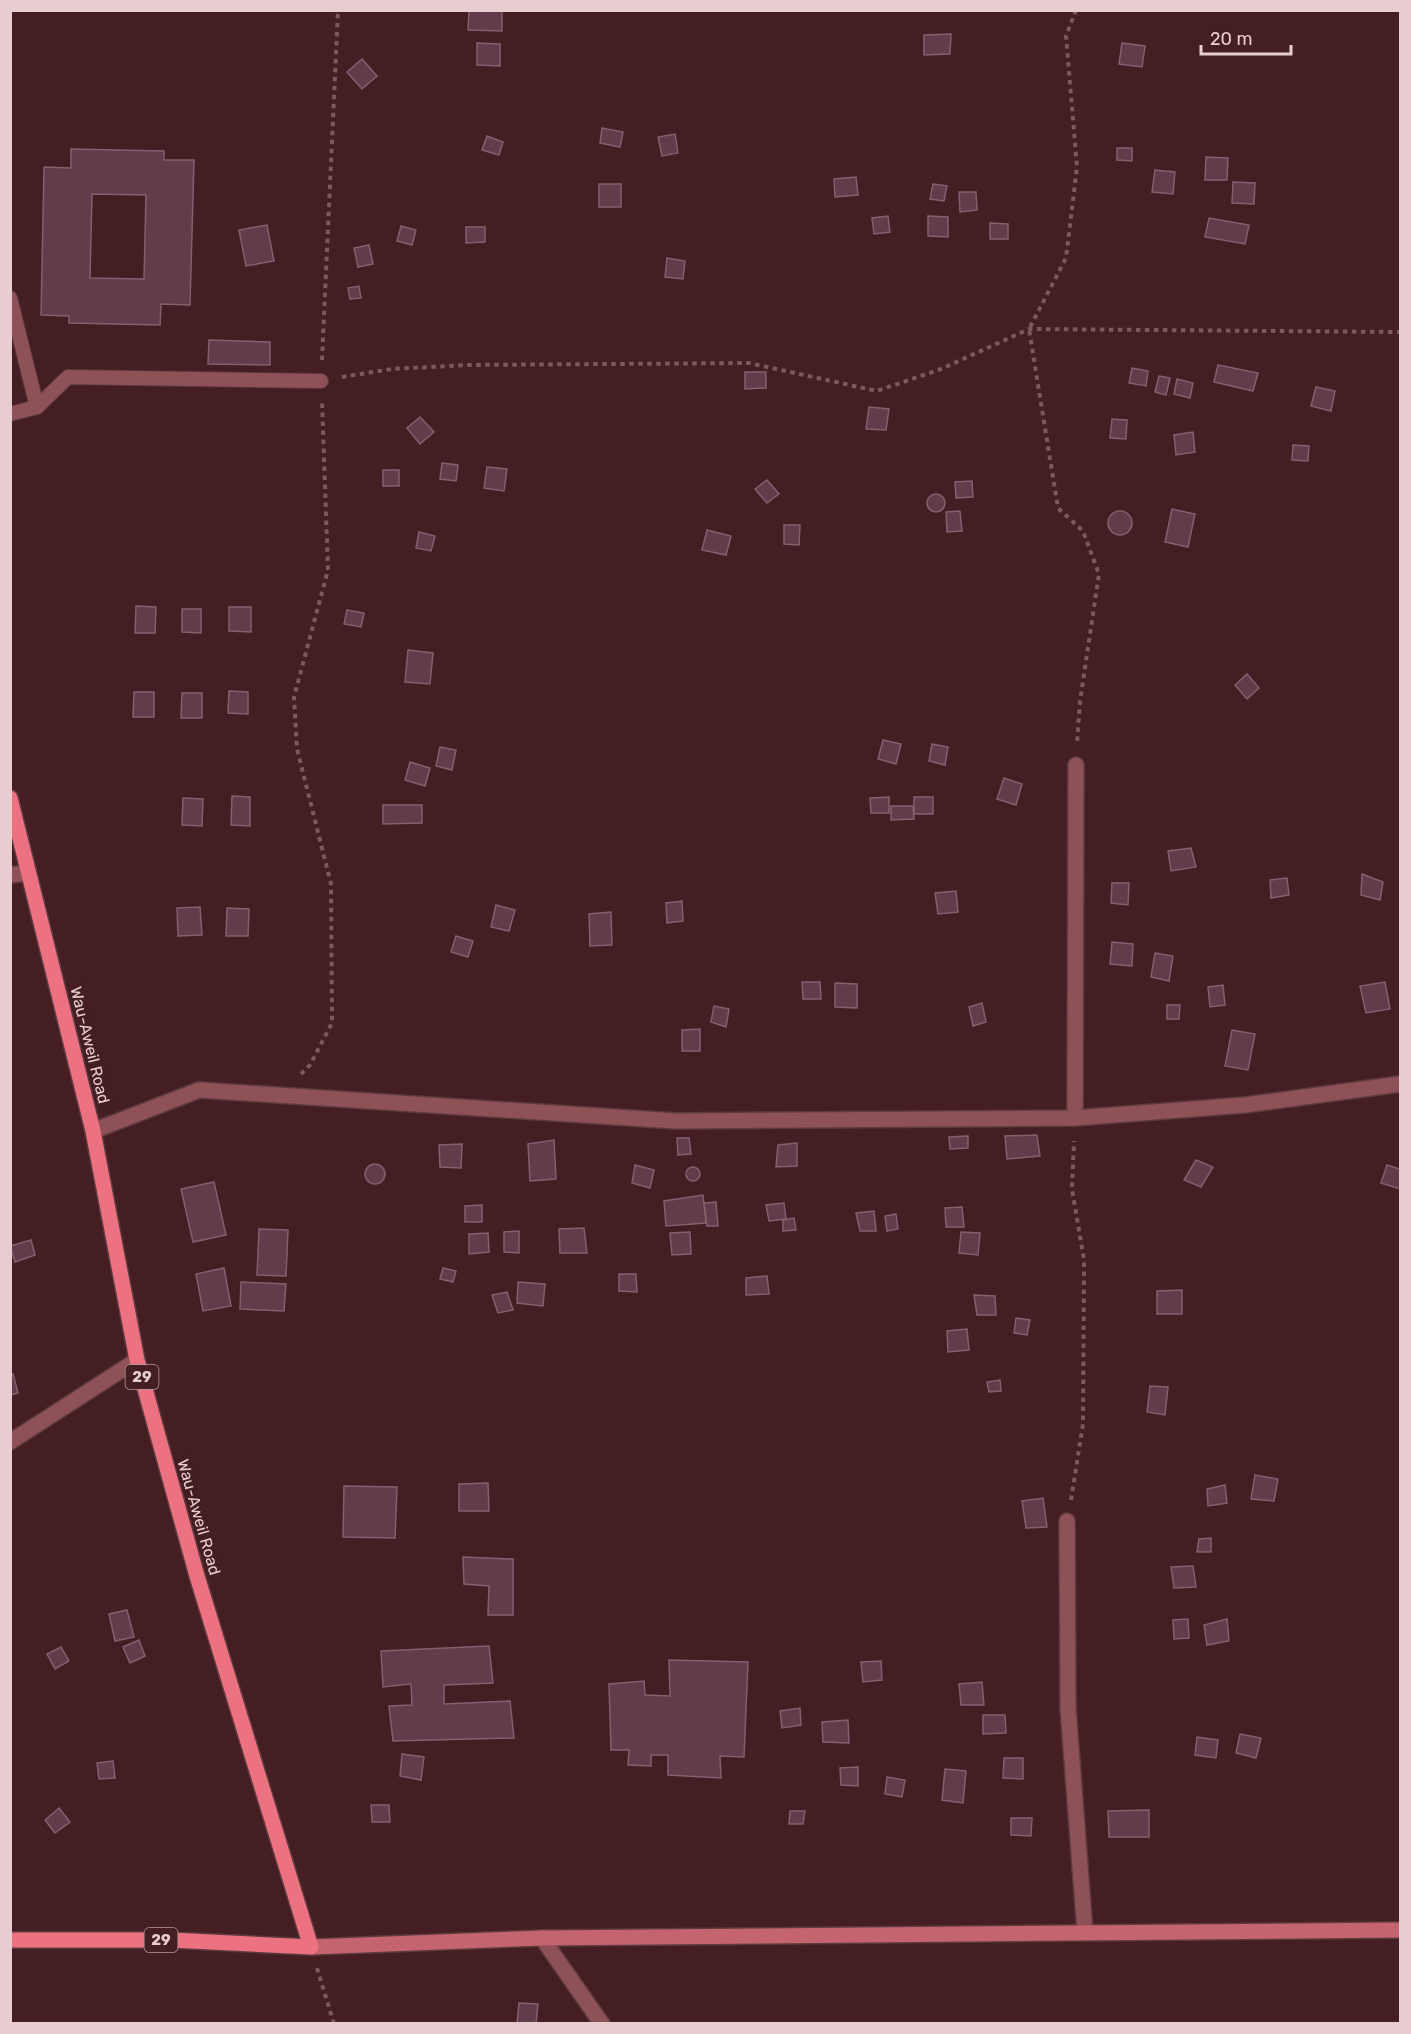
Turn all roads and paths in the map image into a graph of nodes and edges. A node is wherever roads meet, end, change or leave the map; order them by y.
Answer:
1 (338, 10) edge
2 (1076, 10) edge
3 (10, 298) edge
4 (1029, 329) junction
5 (1401, 332) edge
6 (321, 381) junction
7 (37, 407) junction
8 (10, 414) edge
9 (1076, 765) joint
10 (10, 798) edge
11 (28, 873) junction
12 (10, 875) edge
13 (1401, 1084) edge
14 (277, 1096) junction
15 (1075, 1118) junction
16 (93, 1131) junction
17 (137, 1360) junction
18 (10, 1442) edge
19 (1067, 1521) joint
20 (1401, 1930) edge
21 (1085, 1932) junction
22 (542, 1938) junction
23 (10, 1940) edge
24 (311, 1947) junction
25 (334, 2024) edge
26 (602, 2024) edge

1 - 6 path
2 - 4 path
3 - 7 lane
4 - 5 path
4 - 6 path
4 - 9 path
6 - 7 lane
6 - 14 path
7 - 8 lane
9 - 15 street
10 - 11 main road, Wau-Aweil Road / 29
11 - 12 street
11 - 16 main road, Wau-Aweil Road / 29
13 - 15 street
14 - 15 street
14 - 16 street
15 - 19 path
16 - 17 main road, Wau-Aweil Road / 29
17 - 18 street
17 - 24 main road, Wau-Aweil Road / 29
19 - 21 street
20 - 21 street
21 - 22 street
22 - 24 street
22 - 26 street
23 - 24 main road, 29
24 - 25 path

